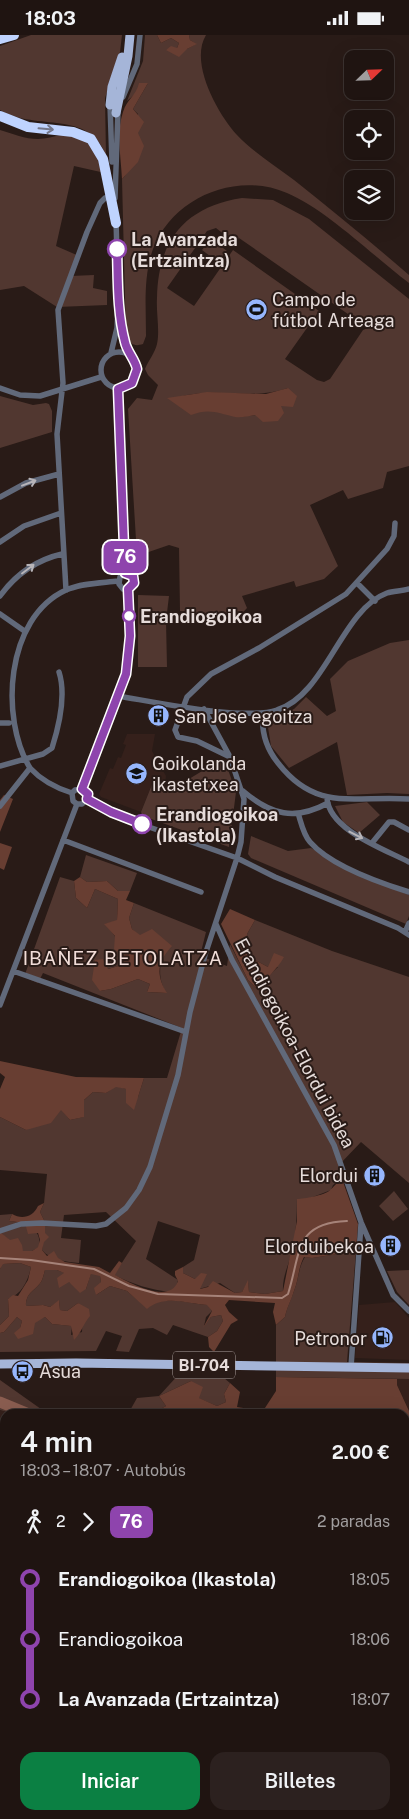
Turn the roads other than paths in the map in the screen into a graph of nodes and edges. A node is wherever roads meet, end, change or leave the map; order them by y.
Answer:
1 (14, 35) edge
2 (128, 35) edge
3 (140, 35) edge
4 (0, 39) edge
5 (137, 57) junction
6 (122, 82) junction
7 (110, 105) junction
8 (116, 113) junction
9 (0, 116) edge
10 (112, 193) junction
11 (116, 223) joint
12 (118, 304) junction
13 (111, 353) junction
14 (129, 355) junction
15 (102, 377) junction
16 (0, 389) edge
17 (118, 389) junction
18 (62, 390) junction
19 (59, 474) junction
20 (0, 497) edge
21 (61, 513) junction
22 (395, 523) dead end
23 (0, 542) edge
24 (62, 554) junction
25 (125, 573) junction
26 (118, 581) junction
27 (357, 583) junction
28 (128, 589) junction
29 (409, 589) edge
30 (66, 590) junction
31 (0, 596) edge
32 (375, 601) junction
33 (0, 614) edge
34 (23, 630) junction
35 (59, 672) dead end
36 (118, 696) junction
37 (183, 706) junction
38 (204, 709) junction
39 (263, 713) junction
40 (0, 723) edge
41 (9, 723) junction
42 (230, 757) junction
43 (24, 759) junction
44 (0, 766) edge
45 (30, 768) junction
46 (82, 789) junction
47 (243, 791) junction
48 (72, 793) junction
49 (87, 799) junction
50 (409, 799) edge
51 (328, 800) junction
52 (77, 804) junction
53 (0, 806) edge
54 (298, 813) junction
55 (409, 830) edge
56 (63, 840) junction
57 (372, 843) junction
58 (237, 858) junction
59 (409, 862) edge
60 (201, 892) dead end
61 (409, 892) edge
62 (409, 923) edge
63 (216, 924) junction
64 (407, 933) edge
65 (13, 971) junction
66 (0, 1005) edge
67 (186, 1033) junction
68 (361, 1222) junction
69 (0, 1231) edge
70 (409, 1311) edge
71 (0, 1364) edge
72 (351, 1367) junction
73 (409, 1368) edge

1 - 4 highway
2 - 6 main road
2 - 7 main road
3 - 5 street
5 - 6 street
5 - 8 street
6 - 7 street
6 - 8 main road
7 - 10 street
8 - 10 street
9 -> 10 highway
10 - 11 highway
10 - 18 street
11 - 12 street
12 - 13 street
12 - 14 street
13 - 14 street
13 - 15 street
14 - 17 street
15 - 17 street
15 - 18 street
16 - 18 street
17 - 25 street
18 - 19 street
20 -> 19 street
19 - 21 street
21 - 23 street
21 - 24 street
22 - 27 street
24 - 30 street
31 -> 24 street
25 - 26 street
25 - 28 street
26 - 28 street
26 - 30 street
27 - 32 street
27 - 37 street
28 - 36 street
29 - 32 street
30 - 34 street
32 - 39 street
33 - 34 street
34 - 41 street
35 - 43 street
36 - 37 street
36 - 46 street
37 - 38 street
37 - 42 street
38 - 39 street
38 - 42 street
39 - 51 street
40 - 41 street
41 - 43 street
42 - 47 street
43 - 44 street
43 - 45 street
45 - 48 street
45 - 53 street
46 - 48 street
46 - 49 street
47 - 54 street
47 - 58 street
48 - 52 street
49 - 52 street
49 - 58 street
50 - 51 street
51 - 54 street
51 -> 57 street
52 - 56 street
54 - 61 street
55 - 57 street
56 - 60 street
56 - 65 street
57 - 59 street
58 - 63 street
58 - 64 street
62 - 64 street
63 - 67 street
63 - 68 street, Erandiogoikoa-Elordui bidea
65 - 66 street
65 - 67 street
67 - 69 street
68 - 70 street, Erandiogoikoa-Elordui bidea
68 - 72 street
71 - 72 main road, BI-704
72 - 73 main road, BI-704

